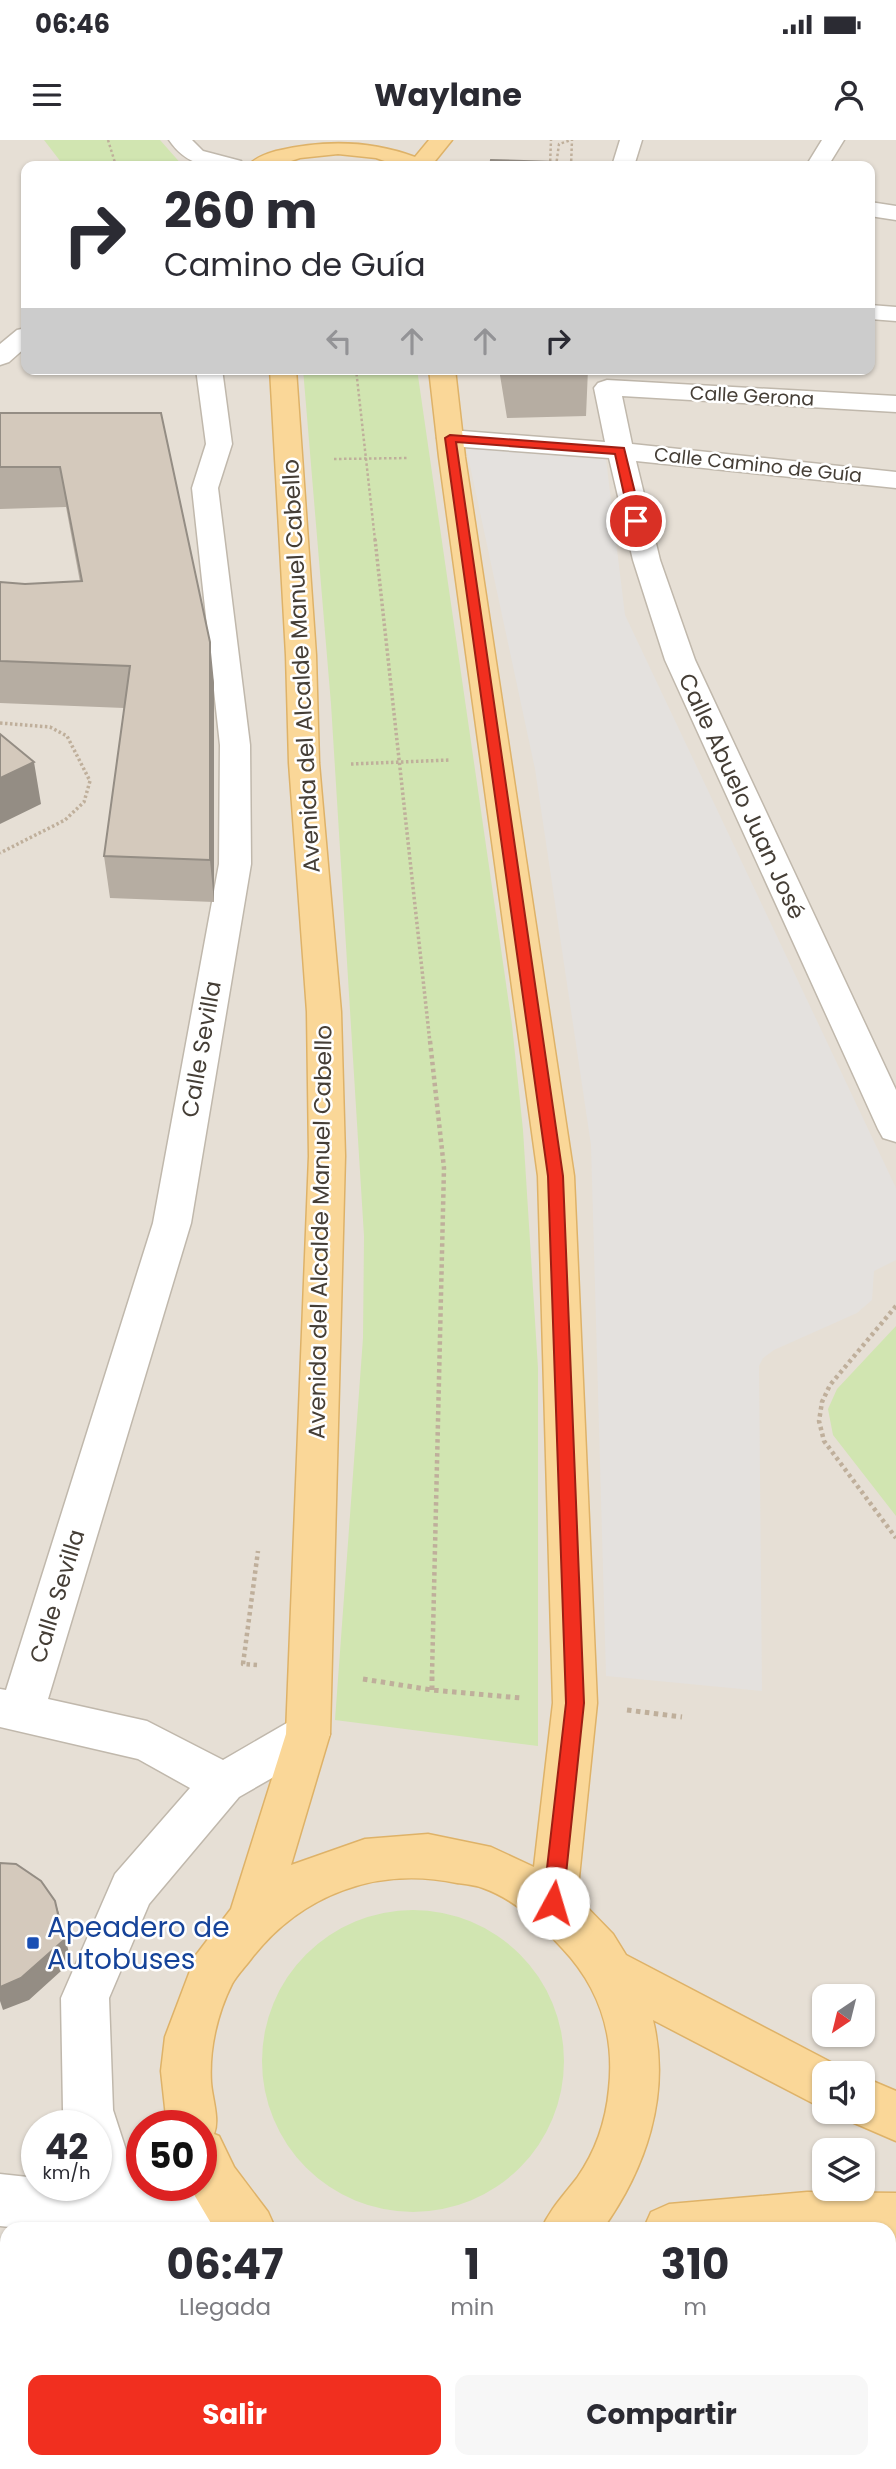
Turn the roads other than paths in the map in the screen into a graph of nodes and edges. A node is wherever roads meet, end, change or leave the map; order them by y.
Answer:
1 (180, 140) edge
2 (281, 140) edge
3 (440, 140) edge
4 (631, 140) edge
5 (833, 140) edge
6 (214, 161) edge
7 (265, 161) edge
8 (270, 161) edge
9 (408, 161) edge
10 (422, 161) edge
11 (625, 161) edge
12 (820, 161) edge
13 (875, 210) edge
14 (896, 213) edge
15 (875, 312) edge
16 (896, 314) edge
17 (21, 339) edge
18 (0, 357) edge
19 (210, 375) edge
20 (283, 375) edge
21 (443, 375) edge
22 (607, 388) joint
23 (896, 404) edge
24 (450, 438) junction
25 (620, 451) junction
26 (896, 480) edge
27 (896, 1129) edge
28 (11, 1709) edge
29 (308, 1734) junction
30 (223, 1783) junction
31 (553, 1903) junction
32 (252, 1919) junction
33 (611, 1972) junction
34 (812, 2079) edge
35 (875, 2107) edge
36 (88, 2110) edge
37 (190, 2110) edge
38 (896, 2116) edge
39 (217, 2186) edge
40 (112, 2187) edge
41 (0, 2200) edge
42 (120, 2212) junction
43 (896, 2219) edge
44 (243, 2222) edge
45 (575, 2222) edge
46 (761, 2222) edge

1 - 6 street
2 - 7 main road
3 - 10 main road
4 - 11 street
5 - 12 street
8 - 9 main road
13 - 14 street
15 - 16 street
17 - 18 street
19 - 28 street, Calle Sevilla
20 - 29 main road, Avenida del Alcalde Manuel Cabello
21 - 24 main road
22 - 23 street, Calle Gerona
22 - 25 street, Calle Abuelo Juan José
24 - 25 street, Calle Camino de Guía
24 - 31 main road
25 - 26 street, Calle Camino de Guía
25 - 27 street, Calle Abuelo Juan José
28 - 30 street
29 - 30 street
29 - 32 main road, Avenida del Alcalde Manuel Cabello
30 - 36 street
31 - 32 main road
31 - 33 main road
32 - 37 main road
33 - 34 main road
33 - 45 main road
35 - 38 main road
39 - 44 main road
40 - 42 street
41 - 42 street
42 - 44 street
43 - 46 main road

